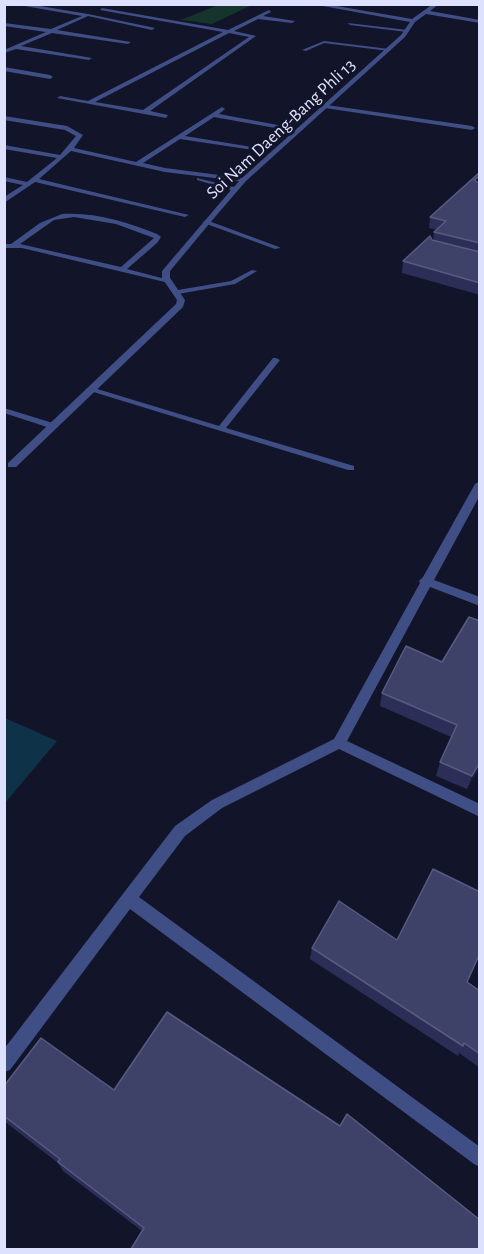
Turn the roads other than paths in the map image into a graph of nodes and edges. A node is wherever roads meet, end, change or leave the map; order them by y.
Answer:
1 (15, 4) edge
2 (113, 4) edge
3 (314, 4) edge
4 (435, 6) edge
5 (423, 8) edge
6 (102, 9) junction
7 (269, 12) dead end
8 (88, 15) junction
9 (258, 17) junction
10 (292, 21) dead end
11 (412, 21) junction
12 (480, 22) edge
13 (4, 24) edge
14 (350, 24) dead end
15 (152, 28) dead end
16 (51, 31) junction
17 (229, 31) junction
18 (407, 31) junction
19 (128, 42) dead end
20 (4, 45) edge
21 (15, 47) junction
22 (304, 50) dead end
23 (389, 50) junction
24 (4, 52) edge
25 (89, 58) dead end
26 (4, 69) edge
27 (50, 77) dead end
28 (60, 98) dead end
29 (89, 103) junction
30 (327, 107) junction
31 (222, 109) dead end
32 (145, 112) junction
33 (215, 115) junction
34 (166, 116) dead end
35 (4, 118) edge
36 (281, 127) dead end
37 (472, 128) dead end
38 (180, 137) junction
39 (4, 147) edge
40 (70, 149) junction
41 (258, 150) dead end
42 (60, 157) junction
43 (136, 164) junction
44 (193, 175) junction
45 (4, 179) edge
46 (244, 180) junction
47 (32, 182) junction
48 (235, 189) junction
49 (4, 201) edge
50 (185, 215) dead end
51 (206, 222) junction
52 (14, 244) junction
53 (4, 246) edge
54 (277, 248) dead end
55 (122, 270) junction
56 (254, 271) dead end
57 (169, 281) junction
58 (178, 292) junction
59 (276, 360) dead end
60 (91, 390) junction
61 (4, 410) edge
62 (53, 426) junction
63 (221, 429) junction
64 (12, 465) dead end
65 (351, 468) dead end
66 (480, 484) edge
67 (425, 581) junction
68 (480, 603) edge
69 (339, 743) junction
70 (480, 811) edge
71 (129, 899) junction
72 (4, 1064) edge
73 (480, 1158) edge

1 - 8 street
2 - 6 street
3 - 11 street
4 - 5 street, Soi Nam Daeng-Bang Phli 13
5 - 11 street, Soi Nam Daeng-Bang Phli 13
5 - 12 street
6 - 8 street
6 - 17 street
7 - 9 street
8 - 15 street
8 - 16 street
9 - 10 street
9 - 17 street
11 - 18 street, Soi Nam Daeng-Bang Phli 13
13 - 16 street
14 - 18 lane
16 - 19 street
16 - 21 street
17 - 29 street
17 - 32 street
18 - 23 street, Soi Nam Daeng-Bang Phli 13
20 - 21 street
21 - 24 street
21 - 25 street
22 - 23 lane
23 - 30 street, Soi Nam Daeng-Bang Phli 13
26 - 27 street
28 - 29 street
29 - 32 street
30 - 37 lane
30 - 46 street, Soi Nam Daeng-Bang Phli 13
31 - 33 street
32 - 34 street
33 - 36 street
33 - 38 street
35 - 40 street
38 - 41 street
38 - 43 street
39 - 42 street
40 - 42 street
40 - 43 street
42 - 47 street
43 - 44 street
44 - 46 street
44 - 48 street
45 - 47 street
46 - 48 street, Soi Nam Daeng-Bang Phli 13
47 - 49 street
47 - 50 street
48 - 51 street, Soi Nam Daeng-Bang Phli 13
51 - 54 lane
51 - 57 street, Soi Nam Daeng-Bang Phli 13
52 - 53 lane
52 - 55 lane
52 - 55 lane
55 - 57 lane
56 - 58 lane
57 - 58 street
58 - 60 street
59 - 63 lane
60 - 62 street
60 - 63 lane
61 - 62 lane
62 - 64 street
63 - 65 lane
66 - 67 street
67 - 68 street
67 - 69 street
69 - 70 street
69 - 71 street
71 - 72 street
71 - 73 street

